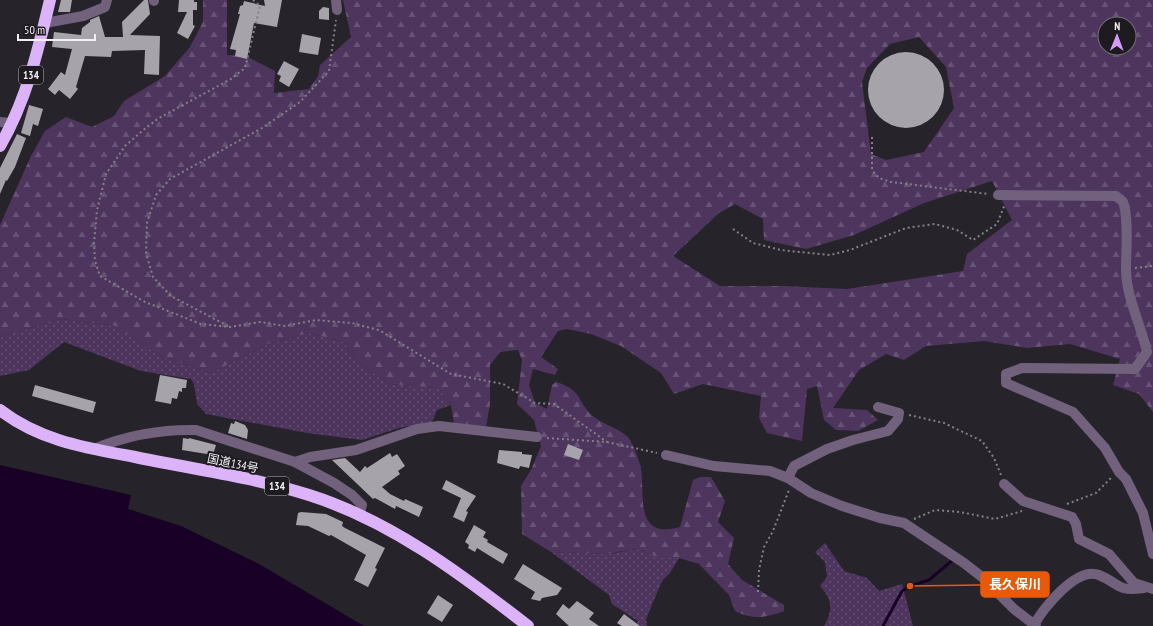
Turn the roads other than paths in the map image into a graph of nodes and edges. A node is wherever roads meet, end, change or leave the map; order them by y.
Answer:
1 (50, 0) edge
2 (107, 0) edge
3 (45, 23) junction
4 (6, 122) edge
5 (0, 146) edge
6 (1004, 195) road end
7 (878, 407) dead end
8 (0, 410) edge
9 (537, 437) road end
10 (94, 449) junction
11 (666, 455) road end
12 (295, 462) junction
13 (790, 480) junction
14 (1004, 484) road end
15 (359, 515) junction
16 (1153, 554) edge
17 (1150, 589) edge
18 (1035, 625) edge
19 (528, 626) edge

1 - 3 highway, 134
2 - 3 street
3 - 4 highway, 134
4 - 5 highway, 134
6 - 16 street
7 - 13 street
8 - 10 highway, 国道134号 / 134
9 - 12 street
10 - 12 street
10 - 15 highway, 国道134号 / 134
11 - 13 street
12 - 15 street
13 - 18 street
14 - 17 street
15 - 19 highway, 国道134号 / 134
17 - 18 street

